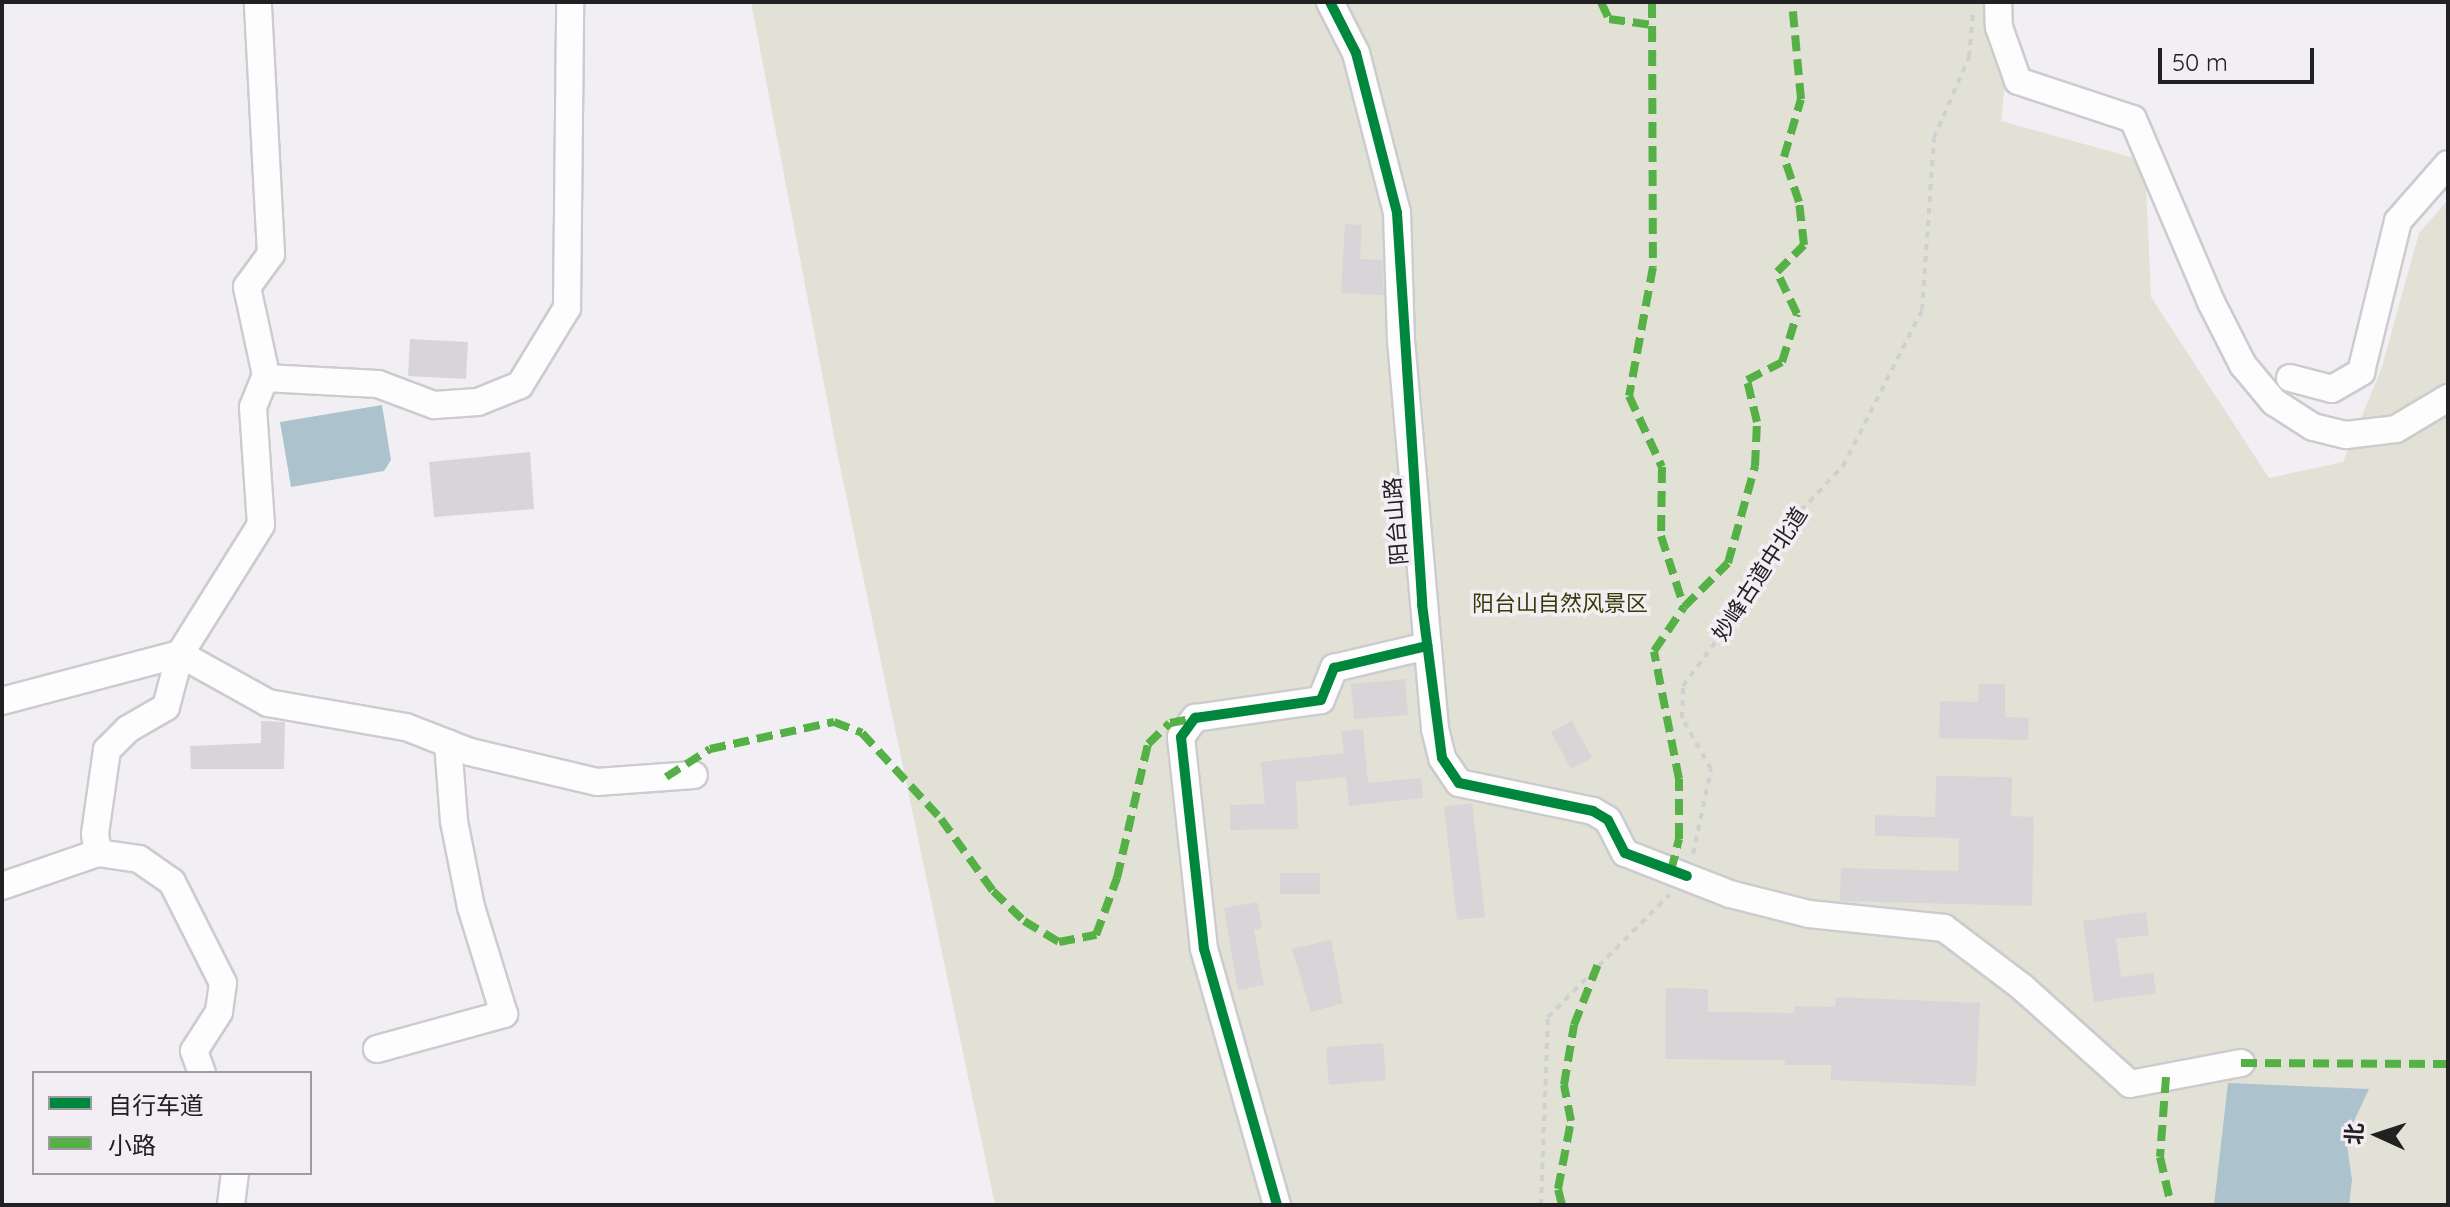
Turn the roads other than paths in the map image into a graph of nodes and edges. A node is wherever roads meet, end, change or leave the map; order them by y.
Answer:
1 (258, 2) edge
2 (570, 2) edge
3 (1330, 2) edge
4 (1998, 2) edge
5 (2448, 164) edge
6 (265, 378) junction
7 (2290, 378) dead end
8 (2448, 398) edge
9 (1427, 646) junction
10 (180, 654) junction
11 (2, 701) edge
12 (448, 743) junction
13 (694, 775) dead end
14 (98, 853) junction
15 (2, 886) edge
16 (377, 1049) dead end
17 (2241, 1063) dead end
18 (201, 1071) edge
19 (235, 1175) edge
20 (231, 1205) edge
21 (1277, 1205) edge

1 - 6 street
2 - 6 street
3 - 9 street, 阳台山路
4 - 8 street
5 - 7 street
6 - 10 street
9 - 17 street, 阳台山路
9 - 21 street
10 - 11 street
10 - 12 street
10 - 14 street
12 - 13 street
12 - 16 street
14 - 15 street
14 - 18 street
19 - 20 street

